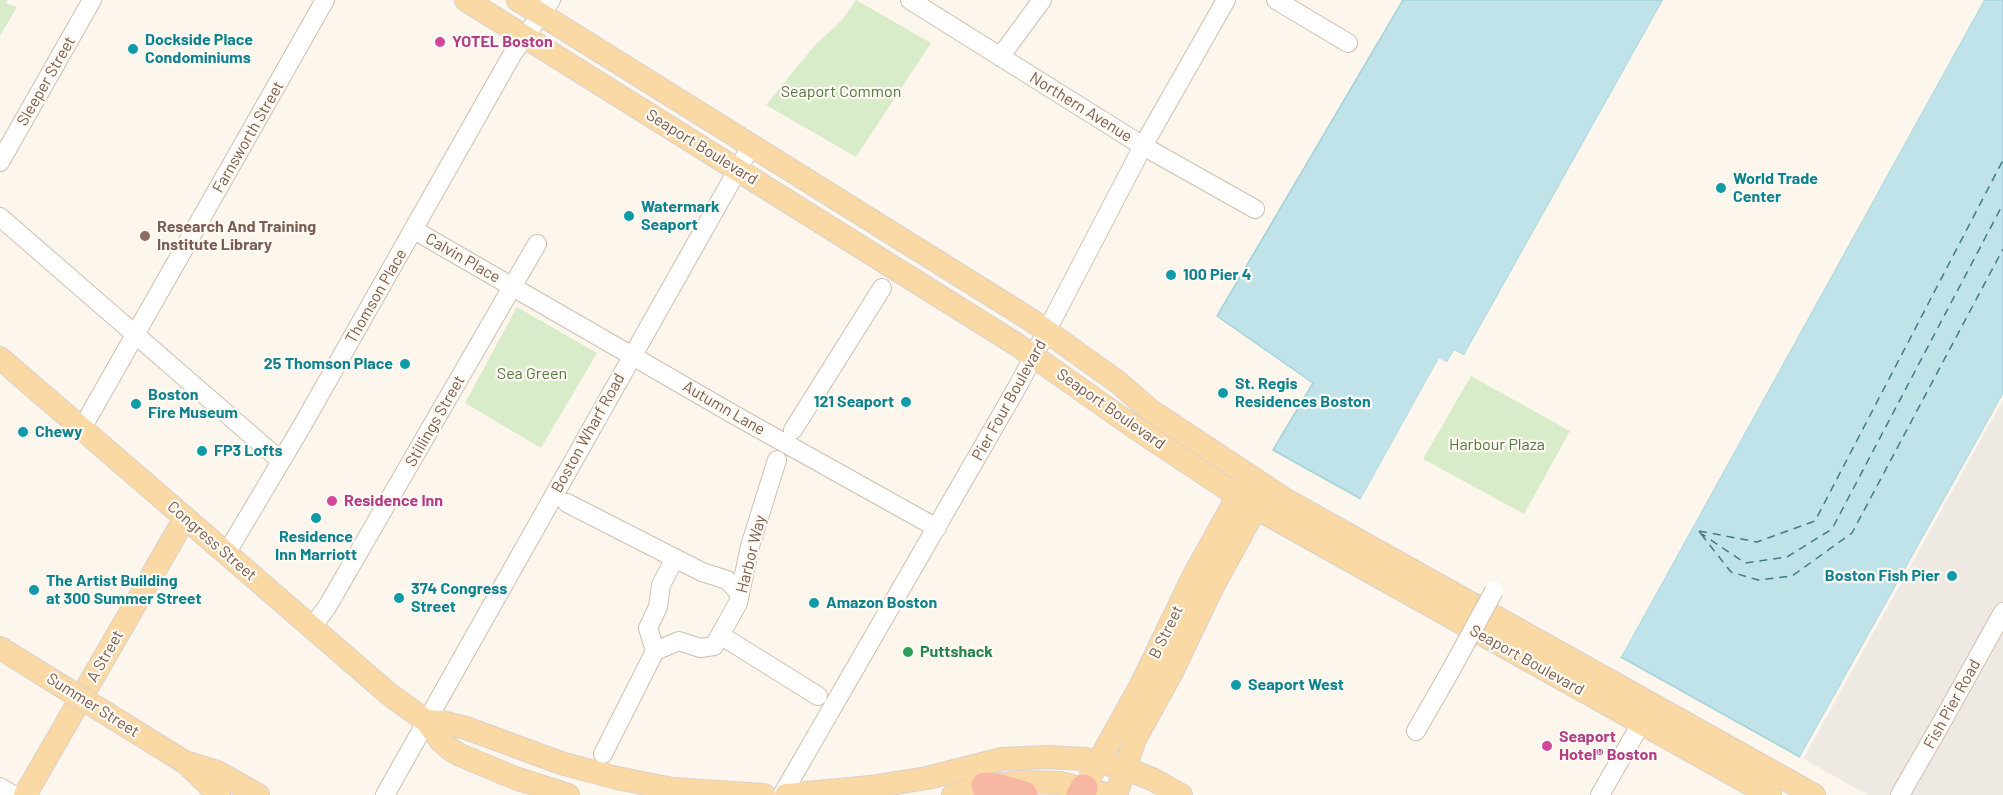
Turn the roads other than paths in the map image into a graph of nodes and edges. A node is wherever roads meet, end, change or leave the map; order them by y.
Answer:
1 (92, 0) edge
2 (325, 0) edge
3 (466, 0) edge
4 (518, 0) edge
5 (910, 0) edge
6 (1042, 0) edge
7 (1226, 0) edge
8 (1276, 0) edge
9 (546, 7) edge
10 (524, 36) junction
11 (1348, 43) dead end
12 (1000, 57) junction
13 (751, 146) junction
14 (1143, 146) junction
15 (0, 162) edge
16 (738, 170) junction
17 (1255, 209) dead end
18 (0, 217) edge
19 (414, 230) junction
20 (537, 244) dead end
21 (512, 286) junction
22 (882, 288) dead end
23 (1047, 331) junction
24 (134, 335) junction
25 (632, 356) junction
26 (1034, 356) junction
27 (0, 358) edge
28 (81, 430) junction
29 (794, 430) dead end
30 (777, 460) dead end
31 (281, 461) junction
32 (1251, 487) junction
33 (567, 503) dead end
34 (1256, 508) junction
35 (185, 518) junction
36 (937, 528) junction
37 (226, 554) junction
38 (675, 558) junction
39 (1494, 591) dead end
40 (740, 594) junction
41 (2003, 612) edge
42 (312, 627) junction
43 (720, 635) junction
44 (0, 648) edge
45 (655, 651) junction
46 (818, 696) dead end
47 (1647, 714) junction
48 (426, 721) junction
49 (1416, 731) dead end
50 (603, 754) dead end
51 (1099, 762) junction
52 (186, 763) junction
53 (1124, 768) junction
54 (927, 778) junction
55 (985, 786) junction
56 (0, 787) edge
57 (1091, 793) edge
58 (13, 795) edge
59 (25, 795) edge
60 (219, 795) edge
61 (258, 795) edge
62 (385, 795) edge
63 (568, 795) edge
64 (764, 795) edge
65 (784, 795) edge
66 (890, 795) edge
67 (953, 795) edge
68 (1024, 795) edge
69 (1116, 795) edge
70 (1181, 795) edge
71 (1600, 795) edge
72 (1770, 795) edge
73 (1814, 795) edge
74 (1900, 795) edge

1 - 15 street, Sleeper Street
2 - 24 street, Farnsworth Street
3 - 10 main road, Seaport Boulevard
4 - 9 main road, Seaport Boulevard
5 - 12 street, Northern Avenue
6 - 12 street
7 - 14 street, Pier Four Boulevard
8 - 11 street
9 - 10 street, Thomson Place
9 - 13 main road, Seaport Boulevard
10 - 16 main road, Seaport Boulevard
10 - 19 street, Thomson Place
12 - 14 street, Northern Avenue
13 - 16 street, Boston Wharf Road
13 - 23 main road, Seaport Boulevard
14 - 17 street, Northern Avenue
14 - 23 street, Pier Four Boulevard
16 - 25 street, Boston Wharf Road
16 - 26 main road, Seaport Boulevard
18 - 24 street
19 - 21 street, Calvin Place
19 - 31 street, Thomson Place
20 - 21 street, Stillings Street
21 - 25 street, Autumn Lane
21 - 42 street, Stillings Street
22 - 29 street
23 - 26 street, Pier Four Boulevard
23 - 32 main road, Seaport Boulevard
24 - 28 street, Farnsworth Street
24 - 31 street
25 - 36 street, Autumn Lane
25 - 48 street, Boston Wharf Road
26 - 32 main road, Seaport Boulevard
26 - 36 street, Pier Four Boulevard
27 - 28 main road, Congress Street
28 - 35 main road, Congress Street
30 - 40 street, Harbor Way
31 - 37 street, Thomson Place
32 - 34 main road, B Street
32 - 47 main road, Seaport Boulevard
32 - 51 main road, B Street
33 - 38 street
34 - 47 main road, Seaport Boulevard
34 - 53 main road, B Street
35 - 37 main road, Congress Street
35 - 59 main road, A Street
36 - 65 street, Pier Four Boulevard
37 - 42 main road, Congress Street
38 - 40 street
38 - 45 street
39 - 49 street, bridge
40 - 43 street, Harbor Way
41 - 74 street, Fish Pier Road
42 - 48 main road, Congress Street
43 - 45 street
43 - 46 street
44 - 52 main road, Summer Street, bridge
45 - 50 street
47 - 71 street
47 - 72 main road, Seaport Boulevard
47 - 73 main road, Seaport Boulevard
48 - 62 street, Boston Wharf Road
48 - 63 main road, Congress Street
48 - 64 main road, Congress Street
51 - 53 main road
51 - 54 main road
51 - 57 main road, B Street
52 - 60 main road, Summer Street
52 - 61 main road, Summer Street
53 - 69 main road, B Street
53 - 70 main road
54 - 65 main road
54 - 66 main road
55 - 57 main road
55 - 67 main road
55 - 68 highway
56 - 58 street

